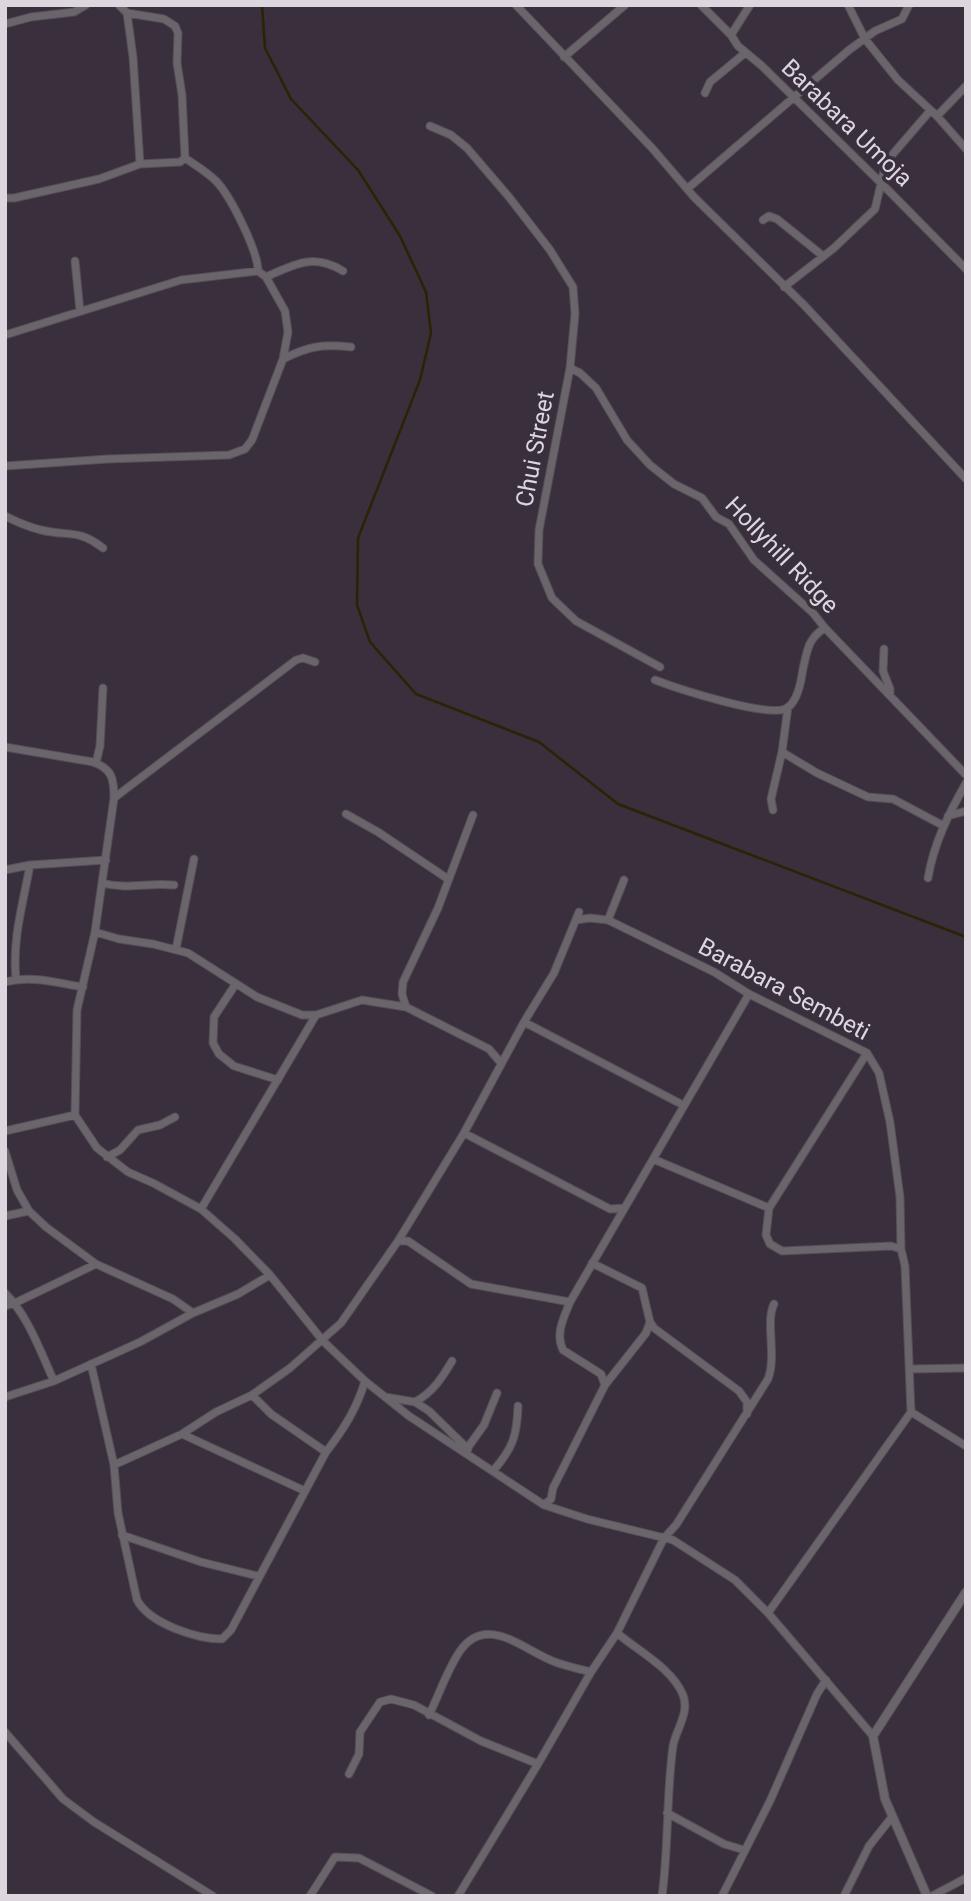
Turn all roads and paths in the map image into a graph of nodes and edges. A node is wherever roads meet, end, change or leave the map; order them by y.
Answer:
1 (86, 5) edge
2 (119, 5) edge
3 (516, 5) edge
4 (625, 5) edge
5 (701, 5) edge
6 (750, 5) edge
7 (848, 5) edge
8 (909, 5) edge
9 (127, 13) junction
10 (5, 24) edge
11 (731, 35) junction
12 (865, 39) junction
13 (745, 53) junction
14 (565, 57) junction
15 (966, 86) edge
16 (705, 93) dead end
17 (794, 99) junction
18 (933, 114) junction
19 (430, 126) dead end
20 (966, 149) edge
21 (185, 158) junction
22 (140, 164) junction
23 (881, 183) junction
24 (687, 189) junction
25 (5, 198) edge
26 (764, 220) dead end
27 (822, 256) junction
28 (75, 261) dead end
29 (966, 269) edge
30 (258, 271) junction
31 (343, 271) dead end
32 (266, 277) junction
33 (784, 287) junction
34 (80, 311) junction
35 (5, 335) edge
36 (351, 348) dead end
37 (284, 359) junction
38 (570, 368) junction
39 (5, 466) edge
40 (966, 478) edge
41 (5, 516) edge
42 (103, 548) dead end
43 (825, 628) junction
44 (884, 649) dead end
45 (315, 662) dead end
46 (660, 667) dead end
47 (655, 680) dead end
48 (103, 688) dead end
49 (890, 695) junction
50 (788, 707) junction
51 (5, 747) edge
52 (782, 752) junction
53 (96, 763) junction
54 (966, 775) edge
55 (966, 783) edge
56 (114, 798) junction
57 (773, 810) dead end
58 (966, 811) edge
59 (346, 814) dead end
60 (473, 815) dead end
61 (947, 816) junction
62 (943, 825) junction
63 (194, 859) dead end
64 (106, 860) junction
65 (30, 865) junction
66 (5, 870) edge
67 (928, 878) dead end
68 (448, 879) junction
69 (624, 880) dead end
70 (102, 883) junction
71 (174, 886) dead end
72 (579, 912) dead end
73 (576, 920) junction
74 (608, 920) junction
75 (95, 932) junction
76 (176, 949) junction
77 (16, 979) junction
78 (5, 982) edge
79 (235, 985) junction
80 (83, 987) junction
81 (749, 994) junction
82 (406, 1007) junction
83 (316, 1015) junction
84 (524, 1022) junction
85 (867, 1053) junction
86 (501, 1063) junction
87 (278, 1080) junction
88 (683, 1105) junction
89 (75, 1115) junction
90 (175, 1117) dead end
91 (5, 1131) edge
92 (464, 1133) junction
93 (5, 1151) edge
94 (107, 1157) junction
95 (653, 1159) junction
96 (624, 1208) junction
97 (769, 1208) junction
98 (201, 1209) junction
99 (29, 1210) junction
100 (5, 1216) edge
101 (398, 1241) junction
102 (901, 1250) junction
103 (592, 1263) junction
104 (96, 1264) junction
105 (270, 1275) junction
106 (5, 1293) edge
107 (570, 1302) junction
108 (15, 1303) junction
109 (774, 1304) dead end
110 (5, 1306) edge
111 (193, 1313) junction
112 (650, 1322) junction
113 (323, 1341) junction
114 (452, 1361) dead end
115 (91, 1364) junction
116 (966, 1368) edge
117 (910, 1369) junction
118 (54, 1381) junction
119 (365, 1381) junction
120 (605, 1385) junction
121 (497, 1393) dead end
122 (252, 1395) junction
123 (384, 1396) junction
124 (5, 1397) edge
125 (415, 1402) junction
126 (518, 1406) dead end
127 (911, 1412) junction
128 (747, 1415) junction
129 (182, 1434) junction
130 (966, 1446) edge
131 (465, 1450) junction
132 (326, 1452) junction
133 (114, 1465) junction
134 (493, 1471) junction
135 (305, 1491) junction
136 (544, 1505) junction
137 (122, 1535) junction
138 (664, 1538) junction
139 (258, 1576) junction
140 (966, 1592) edge
141 (768, 1613) junction
142 (617, 1633) junction
143 (591, 1672) junction
144 (826, 1680) junction
145 (429, 1715) junction
146 (5, 1732) edge
147 (873, 1736) junction
148 (538, 1764) junction
149 (349, 1773) dead end
150 (667, 1813) junction
151 (892, 1817) junction
152 (744, 1850) junction
153 (966, 1878) edge
154 (213, 1896) edge
155 (310, 1896) edge
156 (432, 1896) edge
157 (458, 1896) edge
158 (662, 1896) edge
159 (722, 1896) edge
160 (844, 1896) edge
161 (929, 1896) edge

1 - 10 street
2 - 9 street
3 - 14 street
4 - 14 street
5 - 11 street, Barabara Umoja
6 - 11 street
7 - 12 street
8 - 12 street
9 - 21 street
9 - 22 street
11 - 13 street, Barabara Umoja
12 - 17 street
12 - 18 street
13 - 16 street
13 - 17 street, Barabara Umoja
14 - 24 street
15 - 18 street
17 - 23 street, Barabara Umoja
17 - 24 street
18 - 20 street
18 - 23 street
19 - 38 street, Chui Street
21 - 22 street
21 - 30 street
22 - 25 street
23 - 27 street
23 - 29 street, Barabara Umoja
24 - 33 street
26 - 27 street
27 - 33 street
28 - 34 street
30 - 32 street
30 - 34 street
31 - 32 street
32 - 37 street
33 - 40 street
34 - 35 street
36 - 37 street
37 - 39 street
38 - 43 street, Hollyhill Ridge
38 - 46 street, Chui Street
41 - 42 street
43 - 49 street, Hollyhill Ridge
43 - 50 street
44 - 49 street
45 - 56 street
47 - 50 street
48 - 53 street
49 - 54 street, Hollyhill Ridge
50 - 52 street
51 - 53 street
52 - 57 street
52 - 62 street
53 - 56 street
55 - 61 street
56 - 64 street
58 - 61 street
59 - 68 street
60 - 68 street
61 - 62 street
62 - 67 street
63 - 76 street
64 - 65 street
64 - 70 street
65 - 66 street
65 - 77 street
68 - 82 street
69 - 74 street
70 - 71 street
70 - 75 street
72 - 73 street
73 - 74 street, Barabara Sembeti
73 - 84 street
74 - 81 street, Barabara Sembeti
75 - 76 street
75 - 80 street
76 - 79 street
77 - 78 street
77 - 80 street
79 - 83 street
79 - 87 street
80 - 89 street
81 - 85 street, Barabara Sembeti
81 - 88 street
82 - 83 street
82 - 86 street
83 - 87 street
84 - 86 street
84 - 88 street
85 - 97 street
85 - 102 street, Barabara Sembeti
86 - 92 street
87 - 98 street
88 - 95 street
89 - 91 street
89 - 94 street
90 - 94 street
92 - 96 street
92 - 101 street
93 - 99 street
94 - 98 street
95 - 96 street
95 - 97 street
96 - 103 street
97 - 102 street
98 - 105 street
99 - 100 street
99 - 104 street
101 - 107 street
101 - 113 street
102 - 117 street, Barabara Sembeti
103 - 107 street
103 - 112 street
104 - 108 street
104 - 111 street
105 - 111 street
105 - 113 street
106 - 108 street
107 - 120 street
108 - 110 street
108 - 118 street
109 - 128 street
111 - 115 street
112 - 120 street
112 - 128 street
113 - 119 street
113 - 122 street
114 - 125 street
115 - 118 street
115 - 133 street
116 - 117 street
117 - 127 street, Barabara Sembeti
118 - 124 street
119 - 123 street
119 - 132 street
120 - 136 street
121 - 131 street
122 - 129 street
122 - 132 street
123 - 125 street
123 - 131 street
125 - 131 street
126 - 134 street
127 - 130 street
127 - 141 street
128 - 138 street
129 - 133 street
129 - 135 street
131 - 134 street
132 - 135 street
133 - 137 street
134 - 136 street
135 - 139 street
136 - 138 street
137 - 139 street
137 - 139 street
138 - 141 street
138 - 142 street
140 - 147 street
141 - 144 street
142 - 143 street
142 - 150 street
143 - 145 street
143 - 148 street
144 - 147 street
144 - 152 street
145 - 148 street
145 - 149 street
146 - 154 street
147 - 151 street
148 - 157 street
150 - 152 street
150 - 158 street
151 - 160 street
151 - 161 street
152 - 159 street
153 - 161 street
155 - 156 street

